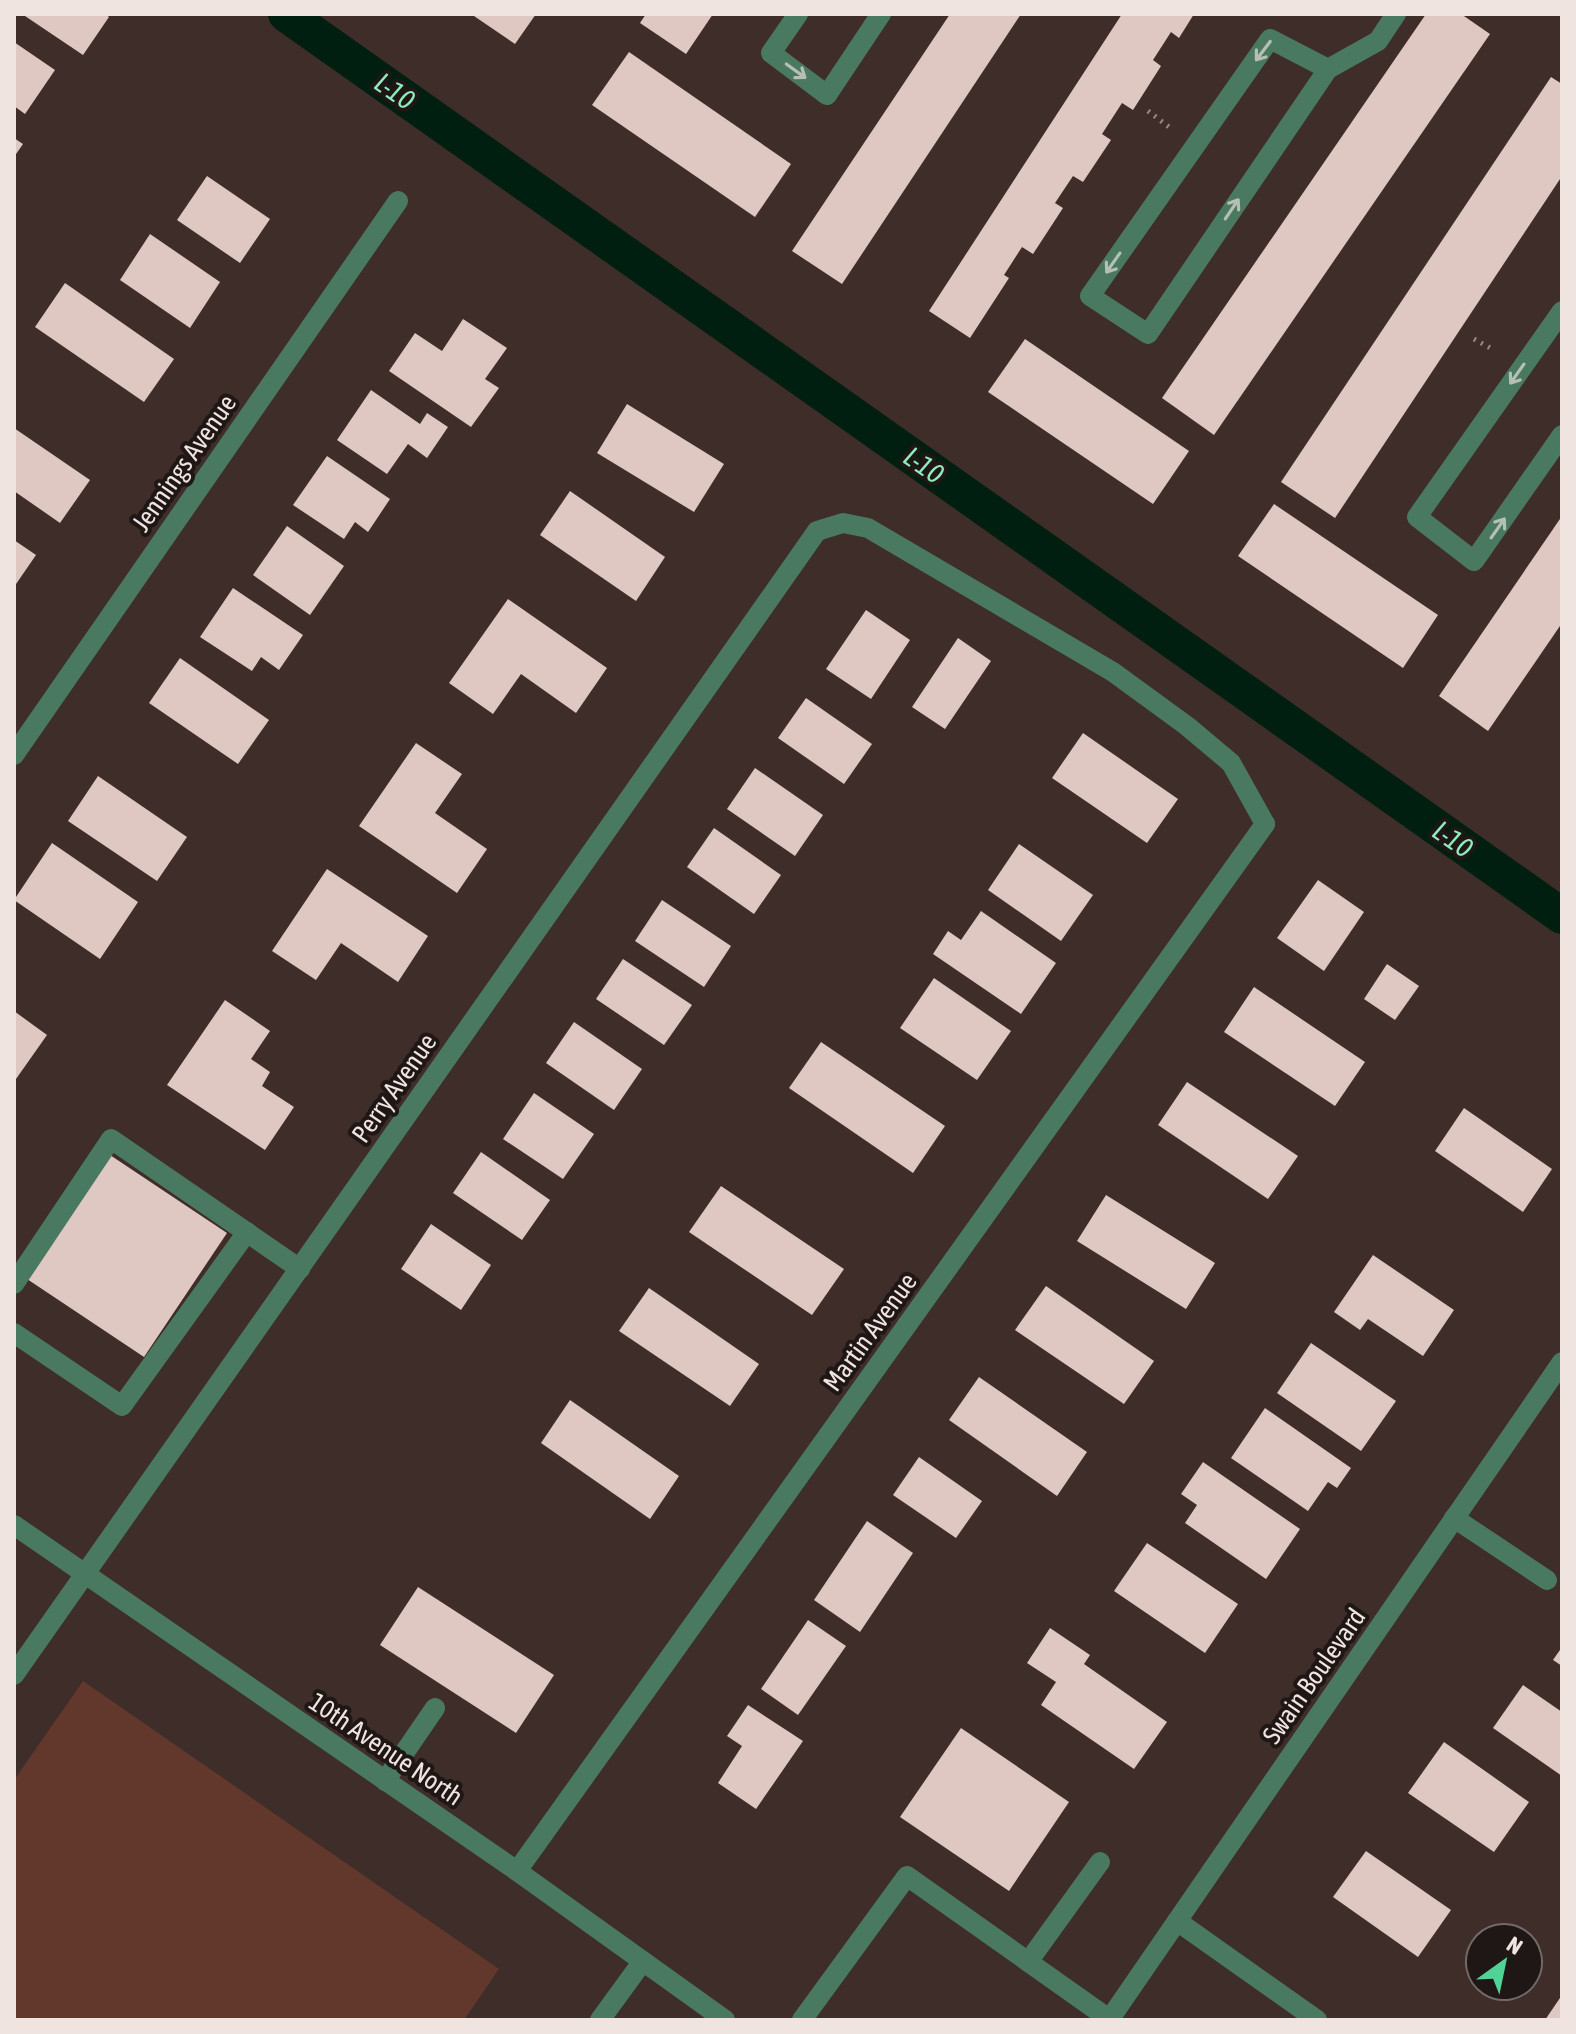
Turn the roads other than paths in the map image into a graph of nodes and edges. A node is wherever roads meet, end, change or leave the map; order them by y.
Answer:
1 (798, 14) edge
2 (881, 14) edge
3 (1396, 14) edge
4 (1328, 69) junction
5 (398, 201) dead end
6 (1562, 311) edge
7 (1562, 435) edge
8 (14, 755) edge
9 (1265, 824) joint
10 (247, 1232) junction
11 (300, 1269) junction
12 (14, 1284) edge
13 (14, 1333) edge
14 (1562, 1362) edge
15 (1454, 1518) junction
16 (14, 1525) edge
17 (85, 1575) junction
18 (1547, 1580) dead end
19 (14, 1675) edge
20 (435, 1708) dead end
21 (385, 1781) junction
22 (1100, 1862) dead end
23 (517, 1871) junction
24 (1177, 1921) junction
25 (643, 1961) junction
26 (1028, 1962) junction
27 (1295, 2014) edge
28 (600, 2020) edge
29 (725, 2020) edge
30 (802, 2020) edge
31 (1109, 2020) edge
32 (1317, 2020) edge

1 -> 2 street
3 - 4 street
4 -> 4 street
5 - 8 street, Jennings Avenue
6 -> 7 street
9 - 11 street, Perry Avenue
9 - 23 street, Martin Avenue
10 - 11 street
10 - 12 street
10 - 13 street
11 - 17 street, Perry Avenue
14 - 15 street, Swain Boulevard
15 - 18 street
15 - 24 street, Swain Boulevard
16 - 17 street, 10th Avenue North
17 - 19 street, Perry Avenue
17 - 21 street, 10th Avenue North
20 - 21 street
21 - 23 street, 10th Avenue North
22 - 26 street
23 - 25 street, 10th Avenue North
24 - 27 street
24 - 31 street, Swain Boulevard
25 - 28 street
25 - 29 street, 10th Avenue North
26 - 30 street
26 - 31 street
27 - 32 street

